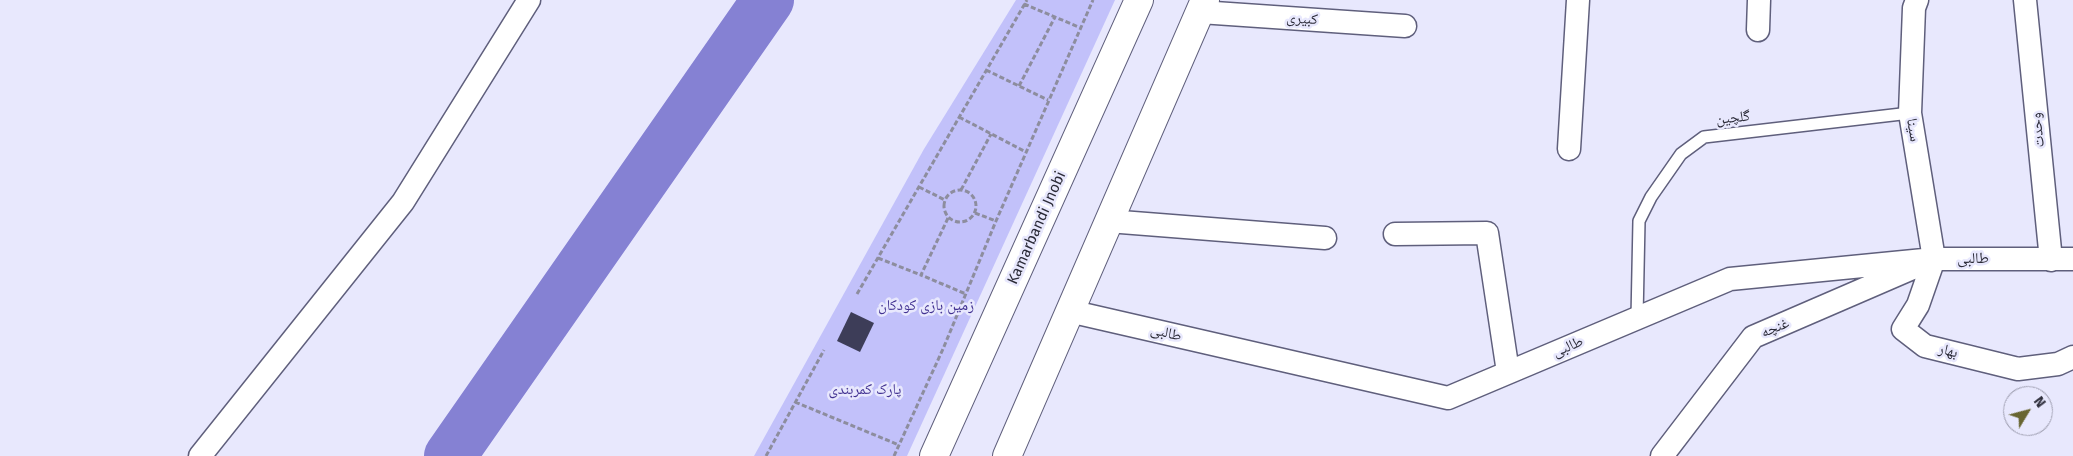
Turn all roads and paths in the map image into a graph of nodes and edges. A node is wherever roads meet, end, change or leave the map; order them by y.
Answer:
1 (530, 0) edge
2 (1027, 0) edge
3 (1093, 0) edge
4 (1139, 0) edge
5 (1578, 0) edge
6 (1759, 0) edge
7 (1917, 0) edge
8 (2025, 0) edge
9 (1024, 4) junction
10 (1202, 6) edge
11 (1054, 17) junction
12 (1405, 26) dead end
13 (1081, 28) junction
14 (1758, 30) dead end
15 (986, 70) junction
16 (1018, 86) junction
17 (1048, 100) junction
18 (1910, 113) junction
19 (959, 117) junction
20 (991, 134) junction
21 (1569, 149) dead end
22 (1026, 152) junction
23 (919, 187) junction
24 (961, 190) junction
25 (945, 200) junction
26 (975, 213) junction
27 (948, 218) junction
28 (1108, 220) junction
29 (996, 221) junction
30 (1395, 234) dead end
31 (1325, 238) dead end
32 (878, 258) junction
33 (1934, 259) junction
34 (2073, 259) edge
35 (2051, 260) junction
36 (921, 275) junction
37 (857, 294) dead end
38 (966, 294) junction
39 (1069, 311) junction
40 (1638, 318) junction
41 (824, 350) dead end
42 (2073, 357) edge
43 (1508, 372) junction
44 (795, 402) junction
45 (899, 445) junction
46 (200, 456) edge
47 (766, 456) edge
48 (894, 456) edge
49 (934, 456) edge
50 (1006, 456) edge
51 (1662, 456) edge

1 - 46 street
2 - 9 path
3 - 13 path
4 - 49 main road, Kamarbandi Jnobi
5 - 21 street
6 - 14 street
7 - 18 street, سینا
8 - 35 street, وحدت
9 - 11 path
9 - 15 path
10 - 12 street, کبیری
10 - 28 main road
11 - 13 path
11 - 16 path
13 - 17 path
15 - 16 path
15 - 19 path
16 - 17 path
17 - 22 path
18 - 33 street, سینا
18 - 40 lane, گلچین
19 - 20 path
19 - 23 path
20 - 22 path
20 - 24 path
22 - 29 path
23 - 25 path
23 - 32 path
24 - 25 path
24 - 26 path
25 - 27 path
26 - 27 path
26 - 29 path
27 - 36 path
28 - 31 street
28 - 39 main road
29 - 38 path
30 - 43 street
32 - 36 path
32 - 37 path
33 - 35 street, طالبی
33 - 40 street, طالبی
33 - 42 street, بهار
33 - 51 street, غنچه
34 - 35 street, طالبی
36 - 38 path
38 - 45 path
39 - 43 street, طالبی
39 - 50 main road
40 - 43 street, طالبی
41 - 44 path
44 - 45 path
44 - 47 path
45 - 48 path

